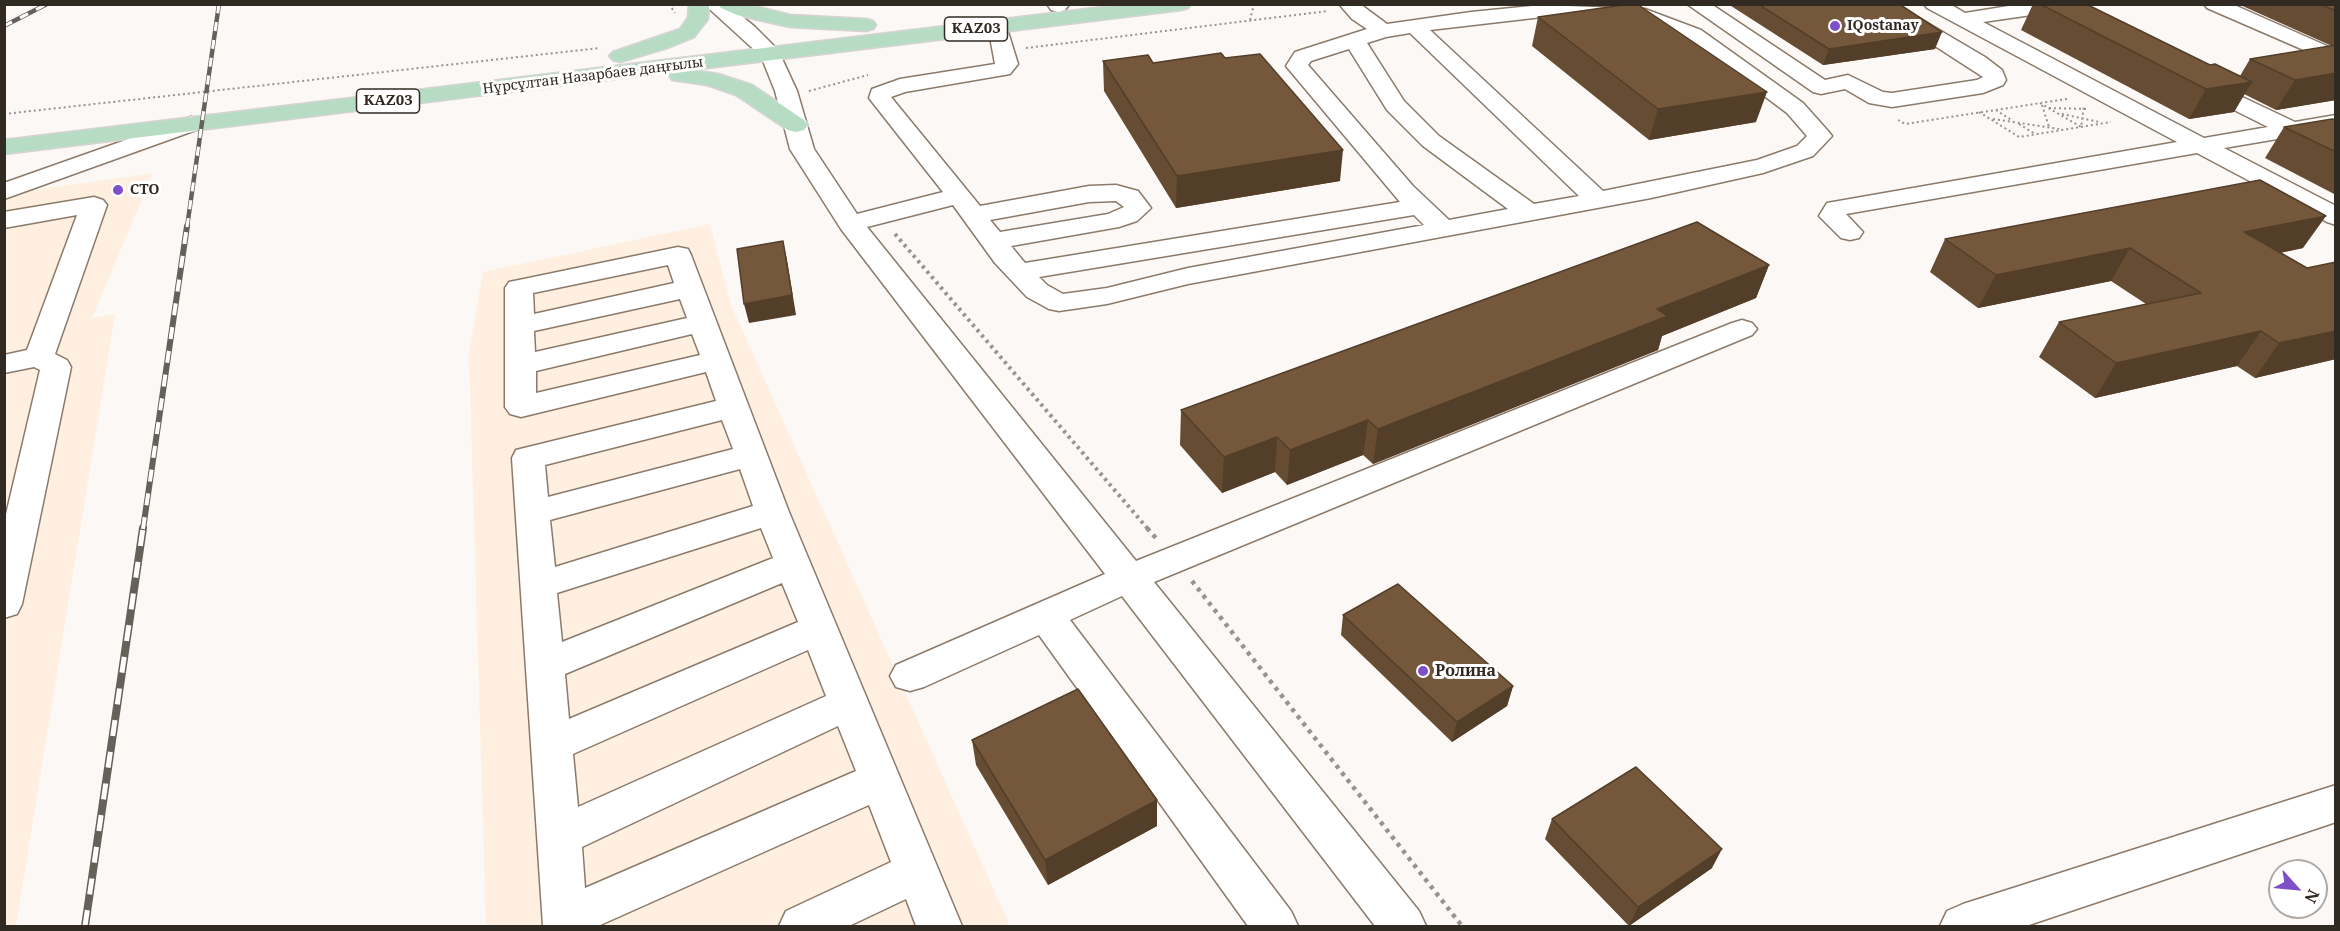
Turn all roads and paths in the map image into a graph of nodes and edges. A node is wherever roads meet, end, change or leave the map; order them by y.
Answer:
1 (669, 4) edge
2 (699, 4) edge
3 (714, 4) edge
4 (728, 4) edge
5 (1181, 4) edge
6 (1254, 4) edge
7 (1698, 4) edge
8 (1880, 4) edge
9 (1934, 4) edge
10 (2214, 4) edge
11 (1062, 5) edge
12 (2051, 5) edge
13 (1351, 6) edge
14 (679, 18) dead end
15 (1250, 20) junction
16 (1962, 20) junction
17 (2078, 23) edge
18 (898, 25) junction
19 (1415, 27) junction
20 (1383, 31) junction
21 (1001, 39) junction
22 (1355, 41) junction
23 (766, 48) junction
24 (612, 52) junction
25 (2336, 58) edge
26 (639, 71) junction
27 (877, 73) dead end
28 (2186, 77) edge
29 (808, 91) dead end
30 (2068, 98) dead end
31 (2085, 101) dead end
32 (2041, 104) junction
33 (2048, 108) junction
34 (2084, 109) junction
35 (2092, 109) dead end
36 (1995, 110) junction
37 (4, 114) edge
38 (2058, 114) junction
39 (1989, 118) junction
40 (2082, 118) junction
41 (2120, 120) dead end
42 (2336, 122) edge
43 (2016, 123) junction
44 (2103, 123) junction
45 (191, 124) junction
46 (796, 125) junction
47 (2049, 127) junction
48 (2081, 127) junction
49 (4, 129) edge
50 (2063, 130) junction
51 (2293, 130) junction
52 (2035, 134) junction
53 (4, 147) edge
54 (2203, 147) junction
55 (2334, 149) edge
56 (1598, 200) junction
57 (966, 205) junction
58 (1420, 206) junction
59 (5, 213) edge
60 (1530, 213) junction
61 (2336, 217) edge
62 (850, 223) junction
63 (1443, 229) junction
64 (1850, 232) dead end
65 (994, 241) junction
66 (1019, 272) junction
67 (703, 323) junction
68 (1742, 329) dead end
69 (39, 357) junction
70 (717, 360) junction
71 (4, 364) edge
72 (520, 365) junction
73 (734, 407) junction
74 (751, 455) junction
75 (772, 512) junction
76 (532, 513) junction
77 (793, 564) junction
78 (1129, 578) junction
79 (537, 586) junction
80 (4, 604) edge
81 (1045, 615) junction
82 (819, 629) junction
83 (544, 666) junction
84 (910, 676) dead end
85 (849, 703) junction
86 (550, 746) junction
87 (880, 780) junction
88 (2336, 803) edge
89 (558, 837) junction
90 (917, 872) junction
91 (565, 923) edge
92 (802, 927) edge
93 (939, 927) edge
94 (1275, 927) edge
95 (1403, 927) edge
96 (1963, 927) edge

1 - 14 path
2 - 24 main road
3 - 23 street
4 - 18 main road
5 - 21 main road, Нұрсұлтан Назарбаев даңғылы / KАZ03
6 - 15 path
7 - 8 street
9 - 16 street
10 - 25 street
11 - 18 main road, KАZ03
12 - 16 street
12 - 17 street
13 - 15 path
13 - 20 street
15 - 21 path
16 - 54 street
18 - 23 main road, KАZ03
19 - 20 street
19 - 56 street
19 - 56 street
20 - 22 street
21 - 23 main road, Нұрсұлтан Назарбаев даңғылы / KАZ03
21 - 57 street
22 - 58 street
22 - 60 street
23 - 24 main road, Нұрсұлтан Назарбаев даңғылы / KАZ03
23 - 26 main road, Нұрсұлтан Назарбаев даңғылы / KАZ03
23 - 46 street
24 - 37 path
24 - 49 main road, Нұрсұлтан Назарбаев даңғылы / KАZ03
26 - 45 main road, Нұрсұлтан Назарбаев даңғылы / KАZ03
26 - 46 main road
27 - 29 path
28 - 51 street
30 - 32 path
31 - 34 path
32 - 33 path
32 - 36 path
32 - 47 path
33 - 34 path
33 - 38 path
34 - 35 path
34 - 40 path
36 - 39 path
36 - 43 path
38 - 40 path
38 - 48 path
39 - 43 path
39 - 52 path
40 - 44 path
40 - 48 path
41 - 44 path
42 - 51 street
43 - 47 path
43 - 52 path
44 - 48 path
45 - 53 main road, Нұрсұлтан Назарбаев даңғылы / KАZ03
45 - 59 street
46 - 62 street
47 - 50 path
48 - 50 path
50 - 52 path
51 - 54 street
51 - 55 street
54 - 61 street
54 - 64 street
56 - 60 street
57 - 62 street
57 - 65 street
57 - 65 street
58 - 63 street
58 - 66 street
59 - 69 street
60 - 63 street
62 - 78 street
63 - 66 street
65 - 66 street
67 - 70 street
67 - 72 street
67 - 72 street
68 - 78 street
69 - 71 street
69 - 80 street
70 - 72 street
70 - 73 street
73 - 74 street
73 - 76 street
74 - 75 street
74 - 76 street
75 - 77 street
75 - 79 street
76 - 79 street
77 - 82 street
77 - 83 street
78 - 81 street
78 - 95 street
79 - 83 street
81 - 84 street
81 - 94 street
82 - 85 street
82 - 86 street
83 - 86 street
85 - 87 street
85 - 89 street
86 - 89 street
87 - 90 street
87 - 91 street
88 - 96 street
89 - 91 street
90 - 92 street
90 - 93 street

